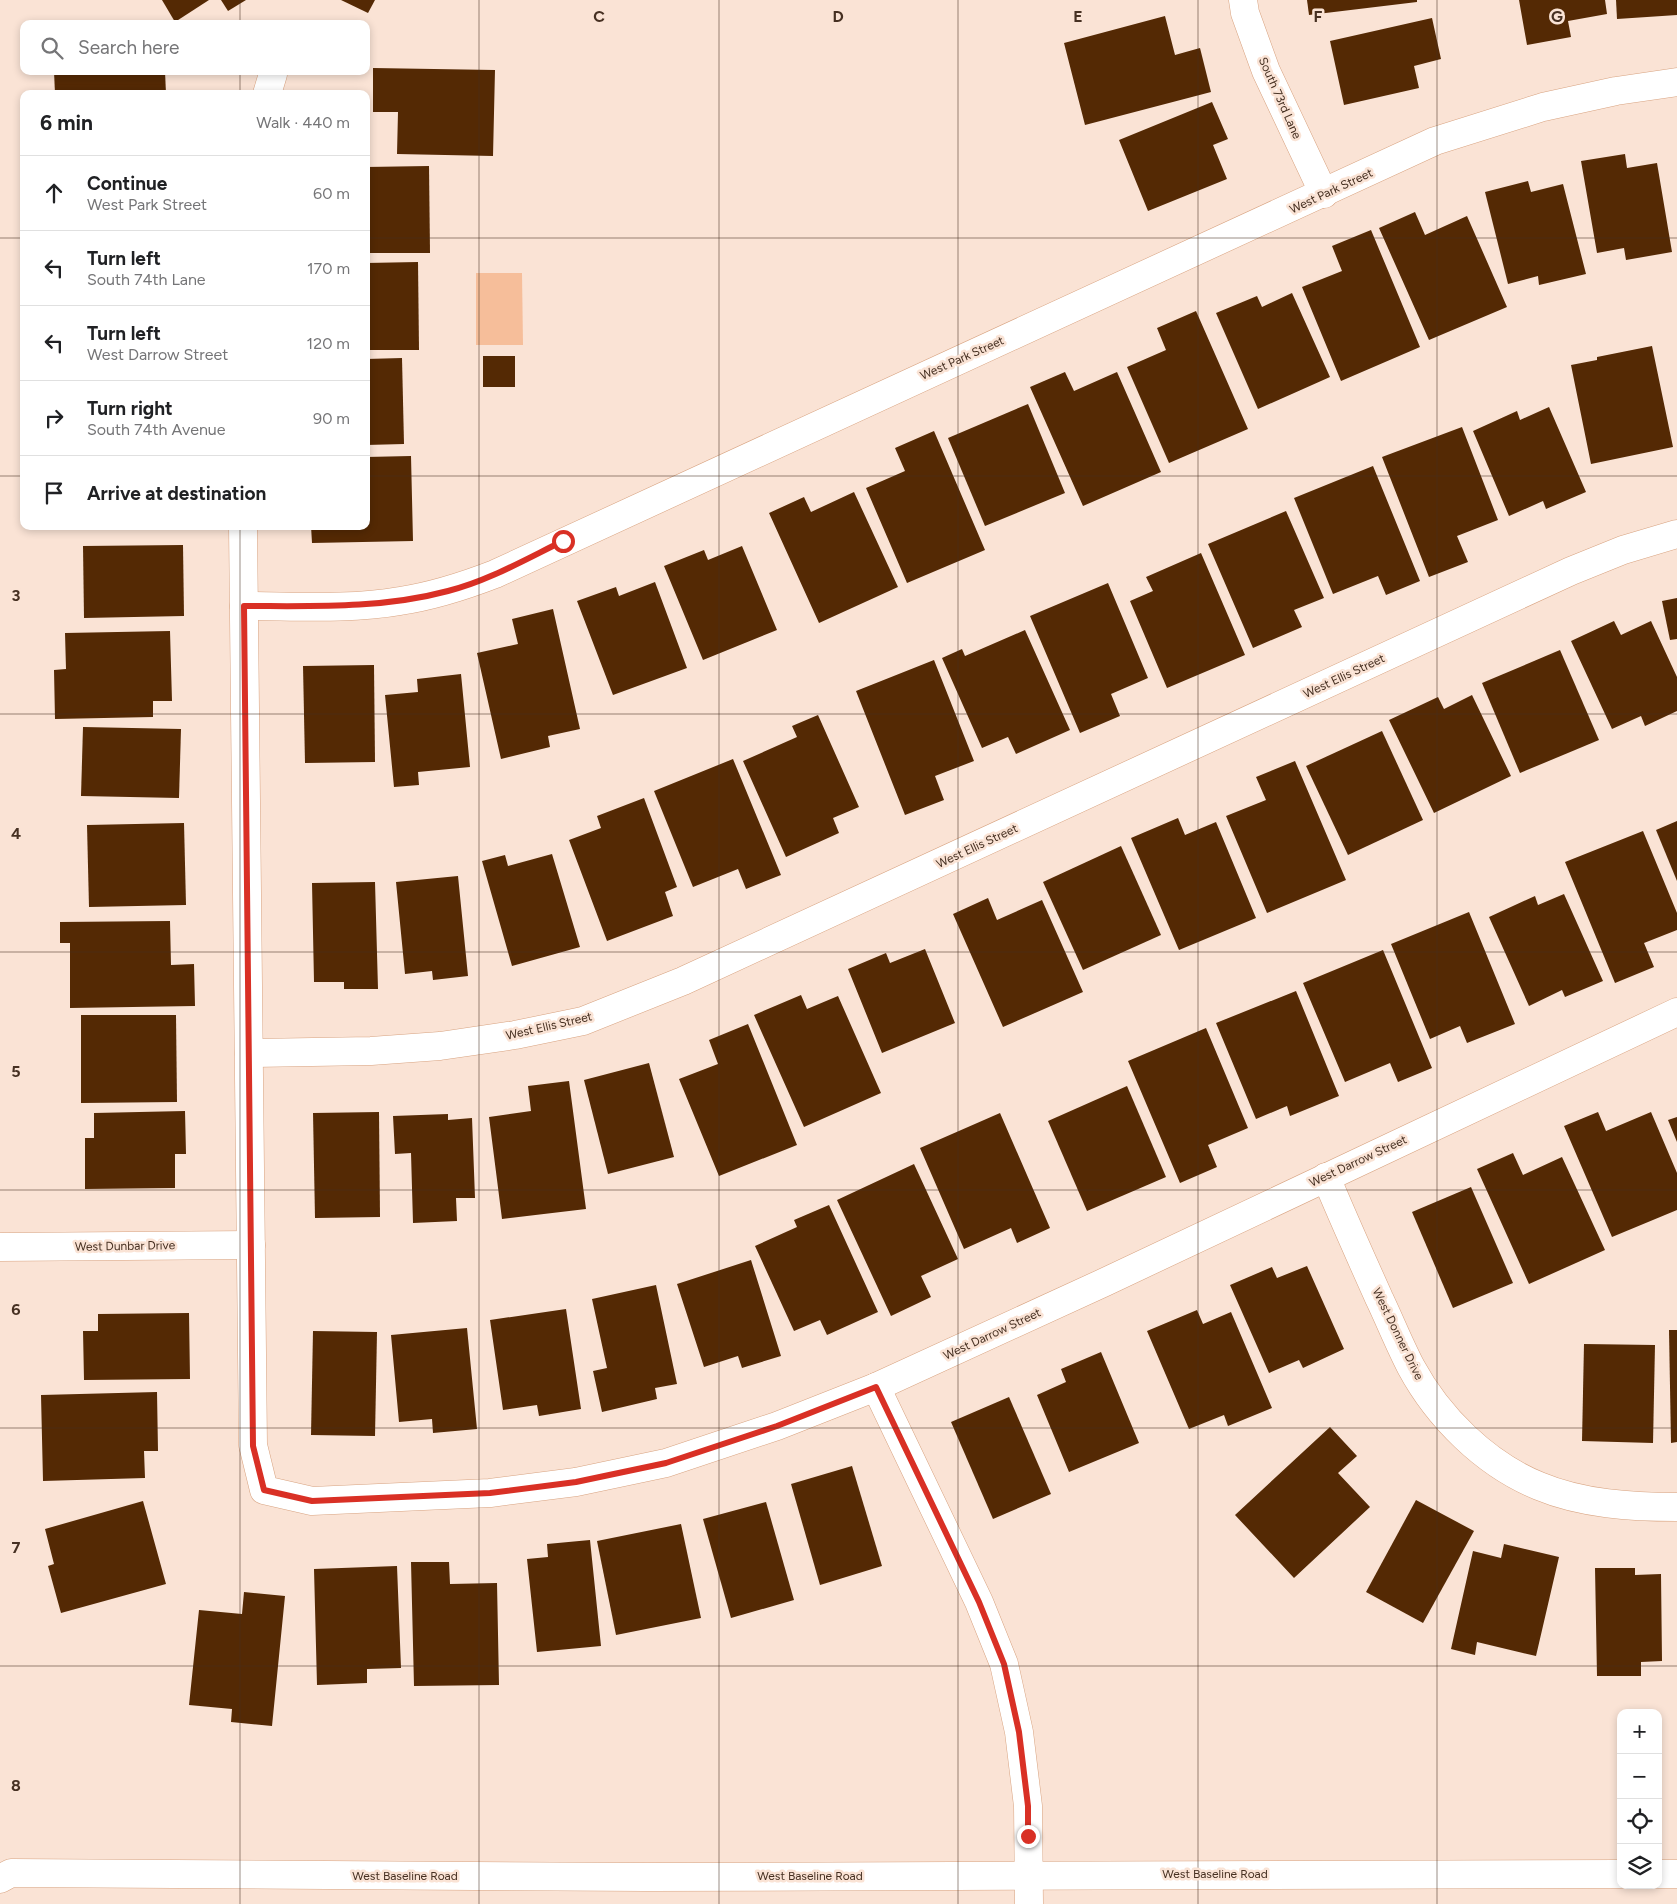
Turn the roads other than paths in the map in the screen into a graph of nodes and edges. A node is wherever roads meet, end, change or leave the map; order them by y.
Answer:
1 (1243, 0) edge
2 (1677, 82) edge
3 (1324, 194) junction
4 (243, 530) edge
5 (1677, 534) edge
6 (244, 606) junction
7 (1677, 1012) edge
8 (249, 1053) junction
9 (1326, 1177) junction
10 (251, 1245) junction
11 (0, 1247) edge
12 (876, 1387) junction
13 (1677, 1506) edge
14 (1028, 1874) junction
15 (1617, 1874) edge
16 (1662, 1874) edge
17 (1677, 1874) edge
18 (0, 1879) edge
19 (1028, 1904) edge

1 - 3 street, South 73rd Lane
2 - 3 street, West Park Street
3 - 6 street, West Park Street
4 - 6 street
5 - 8 street, West Ellis Street
6 - 8 street
7 - 9 street, West Darrow Street
8 - 10 street
9 - 12 street, West Darrow Street
9 - 13 street, West Donner Drive
10 - 11 street, West Dunbar Drive
10 - 12 street, West Darrow Street
12 - 14 street
14 - 15 street, West Baseline Road
14 - 18 street, West Baseline Road
14 - 19 street
16 - 17 street

